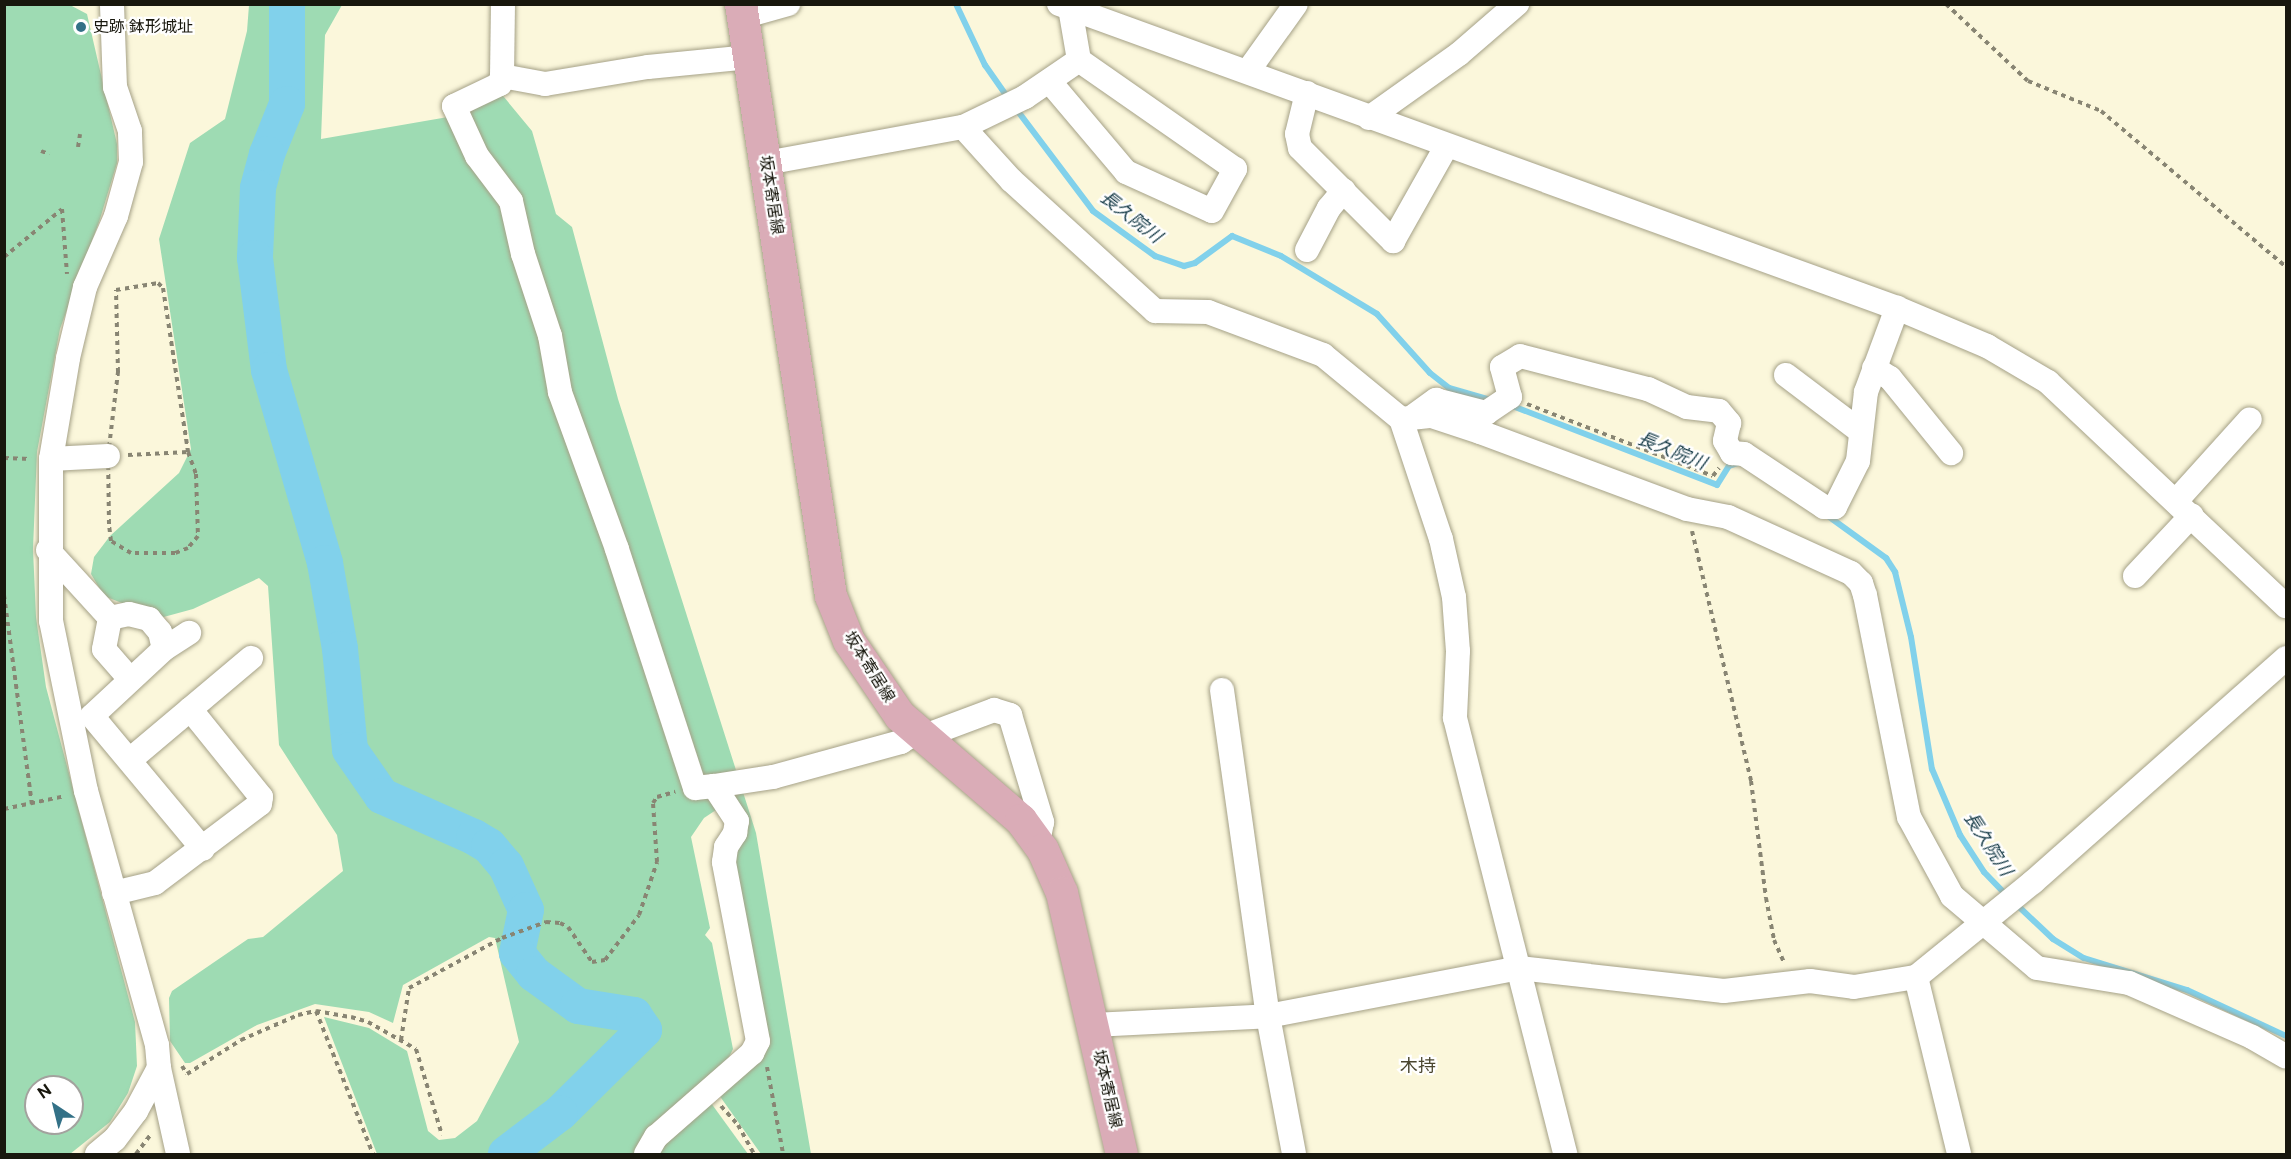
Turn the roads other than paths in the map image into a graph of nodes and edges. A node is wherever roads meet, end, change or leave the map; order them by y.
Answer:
1 (112, 4) edge
2 (503, 4) edge
3 (788, 4) edge
4 (1296, 4) edge
5 (1517, 4) edge
6 (1065, 6) edge
7 (742, 11) edge
8 (750, 57) junction
9 (1079, 60) junction
10 (1248, 71) junction
11 (502, 76) junction
12 (1050, 82) junction
13 (1307, 93) junction
14 (1369, 118) junction
15 (963, 128) junction
16 (1446, 147) junction
17 (766, 163) junction
18 (1344, 190) junction
19 (1307, 250) dead end
20 (1897, 308) junction
21 (1874, 368) junction
22 (1786, 375) dead end
23 (1408, 417) junction
24 (2250, 419) dead end
25 (1860, 431) junction
26 (1951, 453) dead end
27 (108, 456) road end
28 (51, 459) junction
29 (2184, 508) junction
30 (48, 550) junction
31 (2135, 576) dead end
32 (2286, 606) edge
33 (110, 618) junction
34 (189, 633) dead end
35 (164, 649) junction
36 (251, 658) dead end
37 (2286, 658) edge
38 (129, 678) junction
39 (1222, 690) dead end
40 (189, 709) junction
41 (92, 716) junction
42 (72, 730) junction
43 (919, 734) junction
44 (131, 759) junction
45 (704, 787) junction
46 (1038, 842) junction
47 (203, 849) junction
48 (114, 893) junction
49 (1981, 923) junction
50 (1519, 968) junction
51 (1916, 977) junction
52 (1268, 1016) junction
53 (1093, 1025) junction
54 (2286, 1058) edge
55 (159, 1068) junction
56 (97, 1155) edge
57 (178, 1155) edge
58 (645, 1155) edge
59 (1122, 1155) edge
60 (1294, 1155) edge
61 (1565, 1155) edge
62 (1959, 1155) edge

1 - 28 street
2 - 11 street
3 - 7 street
4 - 10 street
5 - 14 street
6 - 9 street
6 - 10 street
7 - 8 main road, 坂本寄居線
8 - 11 street
8 - 17 main road, 坂本寄居線
9 - 12 street
9 - 12 street
10 - 13 street
11 - 45 street
12 - 15 street
13 - 14 street
13 - 18 street
14 - 16 street
15 - 17 street
15 - 23 street
16 - 18 street
16 - 20 street
17 - 43 main road, 坂本寄居線
18 - 19 street
20 - 21 street
20 - 29 street
21 - 25 street
21 - 26 street
22 - 25 street
23 - 25 street
23 - 49 street
23 - 50 street
24 - 29 street
27 - 28 street
28 - 30 street
29 - 31 street
29 - 32 street
30 - 33 street
30 - 42 street
33 - 35 street
33 - 38 street
34 - 35 street
35 - 38 street
36 - 40 street
37 - 49 street
38 - 41 street
39 - 52 street
40 - 44 street
40 - 47 street
41 - 42 street
41 - 44 street
42 - 48 street
43 - 45 street
43 - 46 main road, 坂本寄居線
43 - 46 street
44 - 47 street
45 - 58 street
46 - 53 main road, 坂本寄居線
47 - 48 street
48 - 55 street
49 - 51 street
49 - 54 street
50 - 51 street
50 - 52 street
50 - 61 street
51 - 62 street
52 - 53 street
52 - 60 street
53 - 59 main road, 坂本寄居線
55 - 56 street
55 - 57 street

